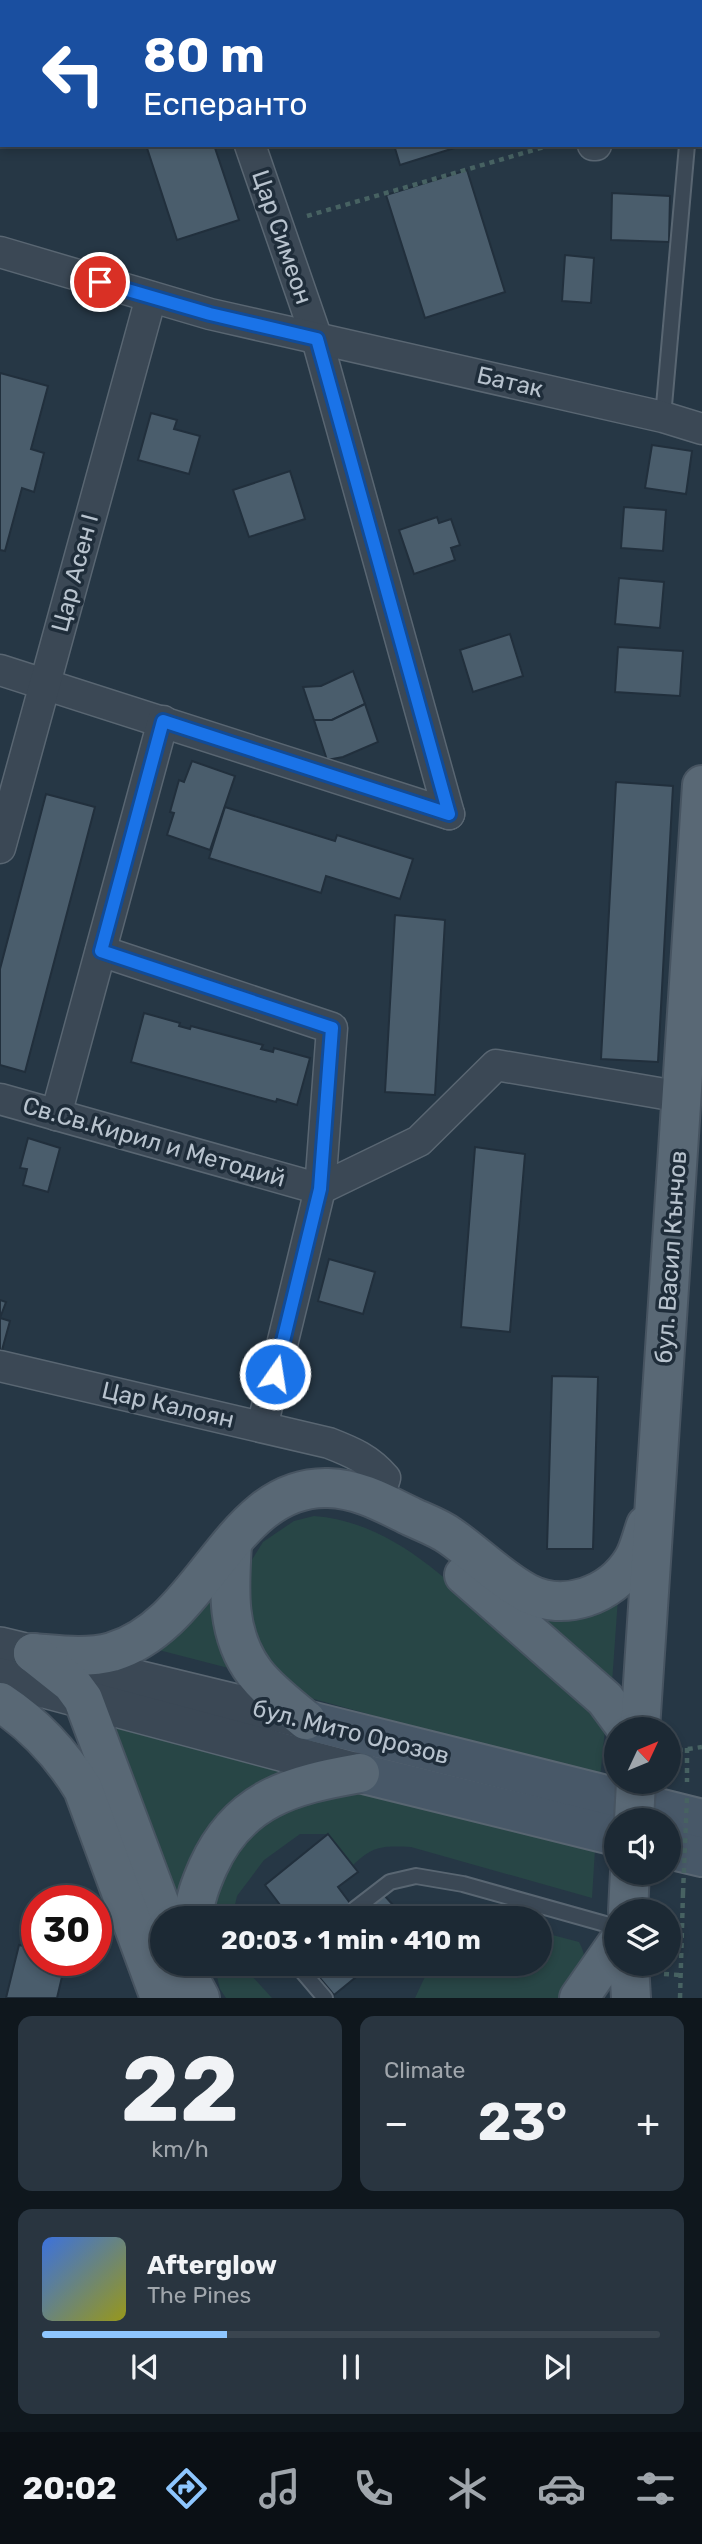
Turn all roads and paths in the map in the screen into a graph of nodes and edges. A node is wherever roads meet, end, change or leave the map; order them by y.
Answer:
1 (251, 147) edge
2 (544, 147) edge
3 (687, 147) edge
4 (307, 216) dead end
5 (0, 252) edge
6 (151, 297) junction
7 (317, 339) junction
8 (663, 417) junction
9 (702, 429) edge
10 (0, 670) edge
11 (45, 683) junction
12 (163, 721) junction
13 (702, 785) edge
14 (0, 848) edge
15 (101, 951) junction
16 (682, 1097) junction
17 (0, 1099) edge
18 (56, 1115) junction
19 (320, 1189) junction
20 (0, 1366) edge
21 (262, 1427) junction
22 (384, 1503) junction
23 (654, 1504) junction
24 (232, 1544) junction
25 (16, 1650) edge
26 (0, 1677) edge
27 (83, 1699) junction
28 (0, 1702) edge
29 (618, 1717) edge
30 (641, 1717) edge
31 (306, 1720) junction
32 (702, 1747) edge
33 (687, 1748) junction
34 (681, 1749) edge
35 (360, 1773) junction
36 (694, 1808) edge
37 (604, 1833) edge
38 (681, 1852) edge
39 (702, 1857) edge
40 (161, 1906) edge
41 (196, 1906) edge
42 (359, 1906) edge
43 (541, 1906) edge
44 (552, 1909) edge
45 (604, 1924) edge
46 (604, 1962) edge
47 (188, 1976) edge
48 (203, 1976) edge
49 (307, 1976) edge
50 (608, 1976) edge
51 (630, 1976) edge
52 (160, 1998) edge
53 (200, 1998) edge
54 (211, 1998) edge
55 (326, 1998) edge
56 (579, 1998) edge
57 (599, 1998) edge
58 (631, 1998) edge
59 (680, 1998) edge

1 - 7 street, Цар Симеон
2 - 4 path
3 - 8 lane
5 - 6 street, Батак
6 - 7 street, Батак
6 - 11 street, Цар Асен I
7 - 8 street, Батак
7 - 12 street, Цар Симеон
8 - 9 street, Батак
10 - 11 street
11 - 12 street
11 - 14 street, Цар Асен I
12 - 15 street
13 - 16 main road, бул. Васил Кънчов
15 - 18 street
15 - 19 street
16 - 19 street, Св.Св.Кирил и Методий
16 - 23 main road, бул. Васил Кънчов
17 - 18 street, Св.Св.Кирил и Методий
18 - 19 street, Св.Св.Кирил и Методий
19 - 21 street
20 - 21 street, Цар Калоян
21 - 22 street, Цар Калоян
22 - 23 main road
22 - 24 main road
22 - 29 main road
23 - 30 main road, бул. Васил Кънчов
24 - 25 main road
24 - 31 main road
25 - 27 main road
25 - 31 street, бул. Мито Орозов
26 - 27 street, бул. Мито Орозов
27 - 35 street, бул. Мито Орозов
27 - 40 main road
28 - 52 main road
31 - 36 main road, бул. Мито Орозов
32 - 33 path
33 - 34 path
33 - 36 path
35 - 37 main road, бул. Мито Орозов
35 - 41 main road
36 - 59 path, bridge
38 - 39 main road
42 - 43 lane
44 - 45 lane
46 - 56 main road
47 - 53 main road
48 - 54 main road
49 - 55 lane
50 - 57 main road
51 - 58 main road

